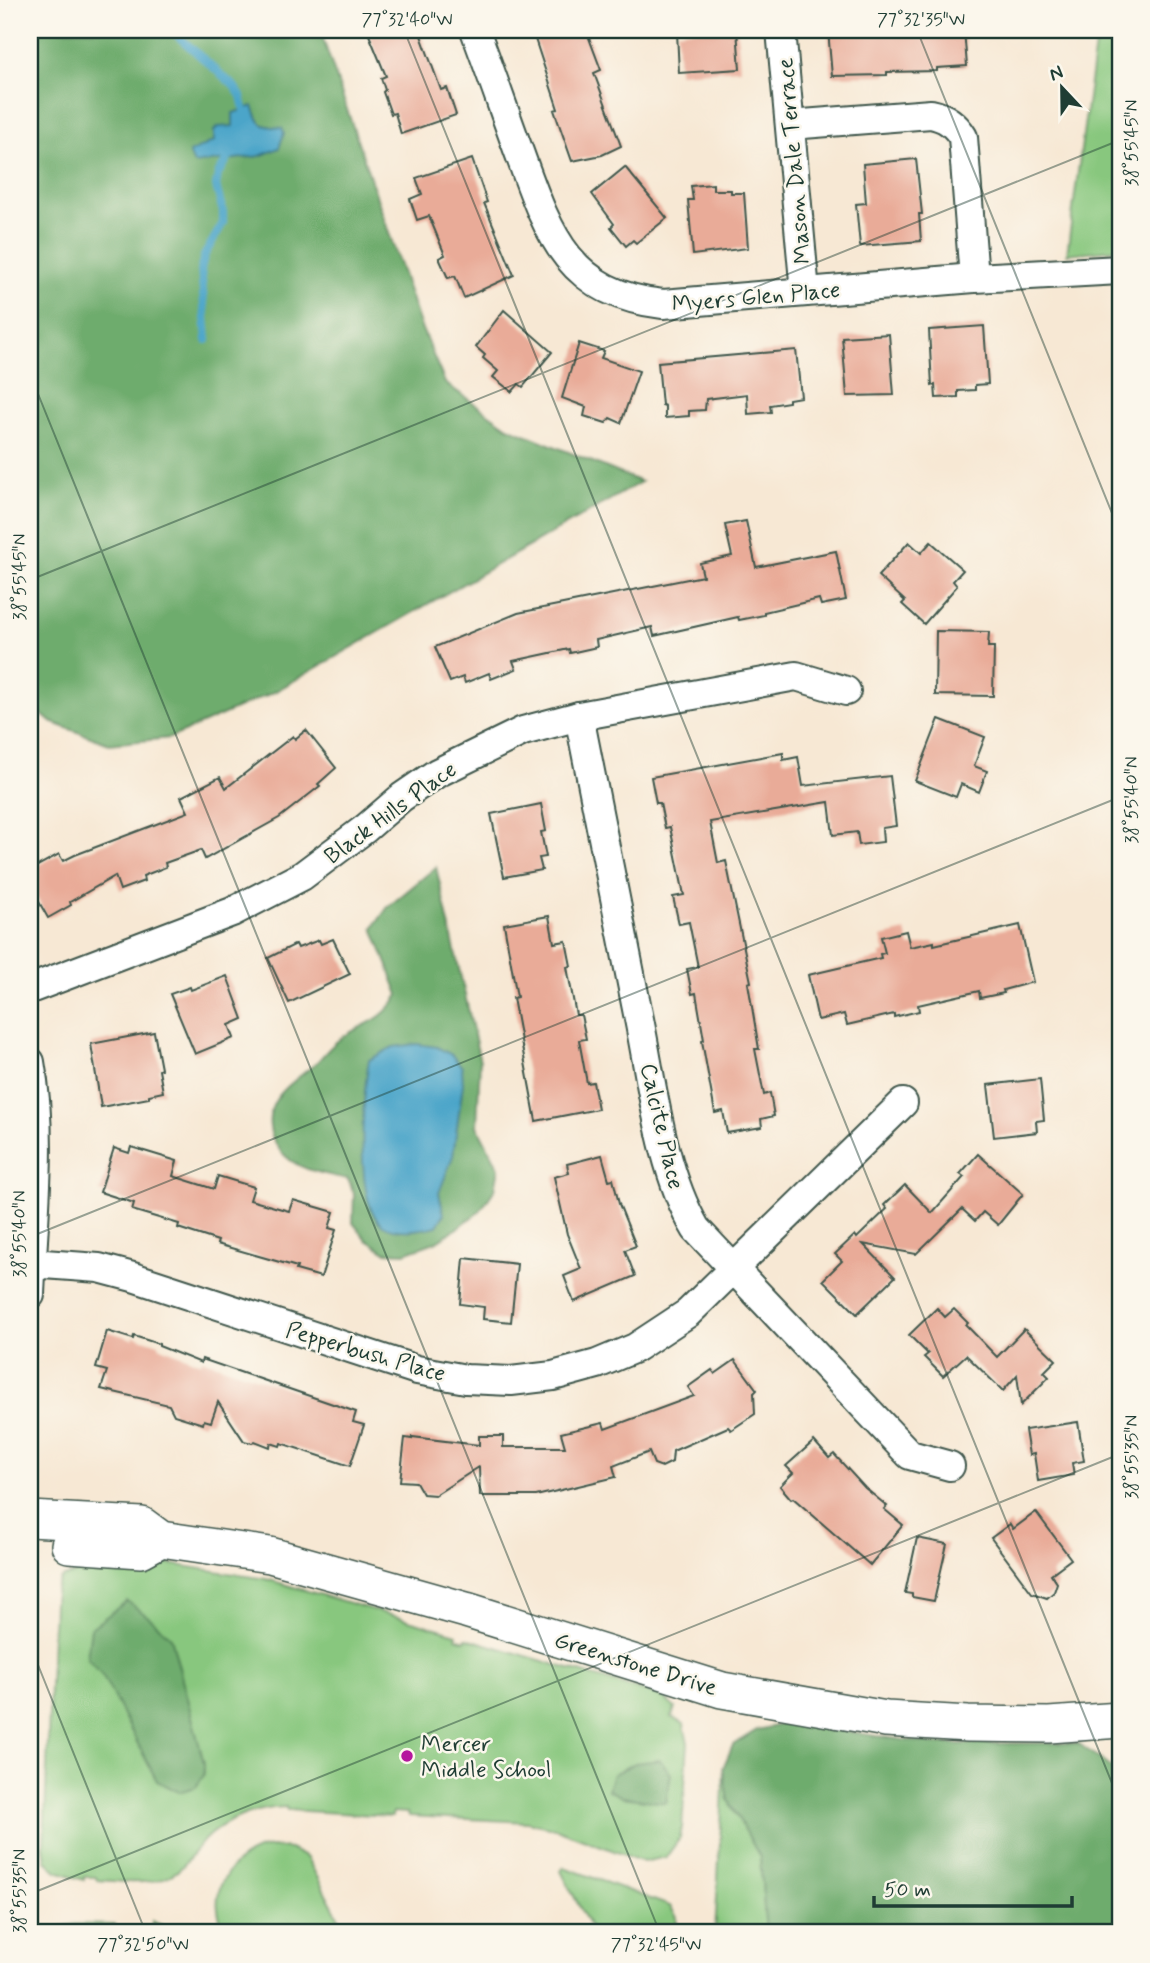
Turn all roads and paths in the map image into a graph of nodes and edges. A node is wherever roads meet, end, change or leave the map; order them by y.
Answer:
1 (475, 30) edge
2 (781, 30) edge
3 (790, 125) junction
4 (1120, 270) edge
5 (974, 278) junction
6 (805, 292) junction
7 (846, 691) dead end
8 (579, 716) junction
9 (30, 989) edge
10 (30, 1062) edge
11 (903, 1103) dead end
12 (30, 1263) edge
13 (734, 1268) junction
14 (30, 1295) edge
15 (950, 1466) dead end
16 (30, 1519) edge
17 (161, 1539) junction
18 (30, 1543) edge
19 (1120, 1720) edge

1 - 6 street, Myers Glen Place
2 - 3 street, Mason Dale Terrace
3 - 5 street
3 - 6 street, Mason Dale Terrace
4 - 5 street, Myers Glen Place
5 - 6 street, Myers Glen Place
7 - 8 street, Black Hills Place
8 - 9 street, Black Hills Place
8 - 13 street, Calcite Place
10 - 12 street
11 - 13 street, Pepperbush Place
12 - 13 street, Pepperbush Place
12 - 14 street
13 - 15 street, Calcite Place
16 - 17 street, Greenstone Drive
17 - 18 street, Greenstone Drive
17 - 19 street, Greenstone Drive

